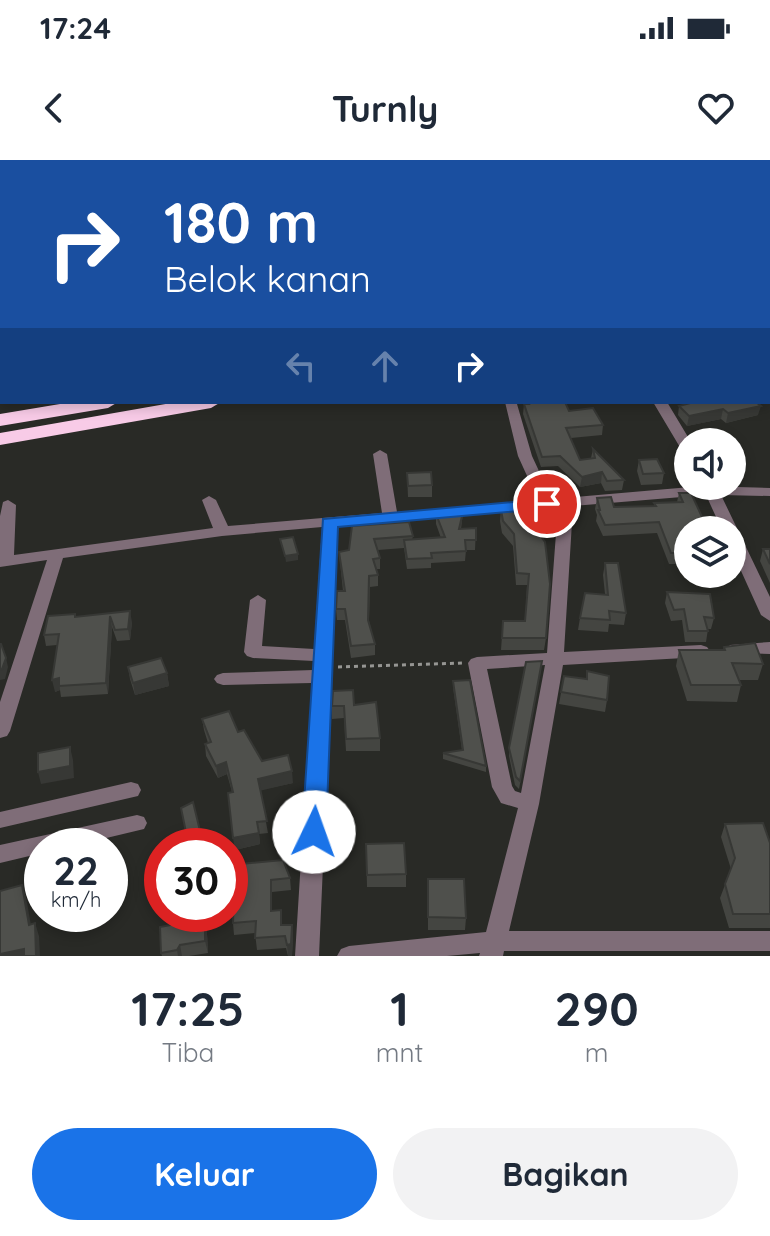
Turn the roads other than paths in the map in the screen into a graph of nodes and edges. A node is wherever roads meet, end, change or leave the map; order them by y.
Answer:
1 (96, 404) edge
2 (200, 404) edge
3 (510, 404) edge
4 (668, 407) edge
5 (0, 420) edge
6 (678, 428) edge
7 (0, 439) edge
8 (380, 454) dead end
9 (746, 490) edge
10 (674, 492) edge
11 (770, 492) edge
12 (209, 500) dead end
13 (566, 503) junction
14 (547, 504) junction
15 (8, 505) dead end
16 (390, 517) junction
17 (330, 522) junction
18 (222, 531) junction
19 (56, 556) junction
20 (3, 561) edge
21 (746, 564) edge
22 (258, 600) dead end
23 (770, 615) edge
24 (770, 648) edge
25 (555, 659) junction
26 (322, 666) junction
27 (223, 679) dead end
28 (3, 712) edge
29 (0, 731) edge
30 (131, 790) dead end
31 (529, 804) junction
32 (0, 820) edge
33 (137, 823) dead end
34 (0, 854) edge
35 (770, 941) edge
36 (493, 949) edge
37 (307, 956) edge
38 (349, 956) edge

1 - 5 highway
2 - 7 highway
3 - 14 street
4 - 6 street
8 - 16 street
9 - 11 street
10 - 13 street
12 - 18 street
13 - 14 street
13 - 25 street
14 - 16 street
15 - 20 street
16 - 17 street
17 - 18 street
17 - 26 street
18 - 19 street
19 - 20 street
19 - 28 street
21 - 23 street
22 - 26 street
24 - 25 street
25 - 31 street
25 - 31 street
26 - 27 street
26 - 37 street
28 - 29 street
30 - 32 street
31 - 36 street
33 - 34 street
35 - 36 street
36 - 38 street

